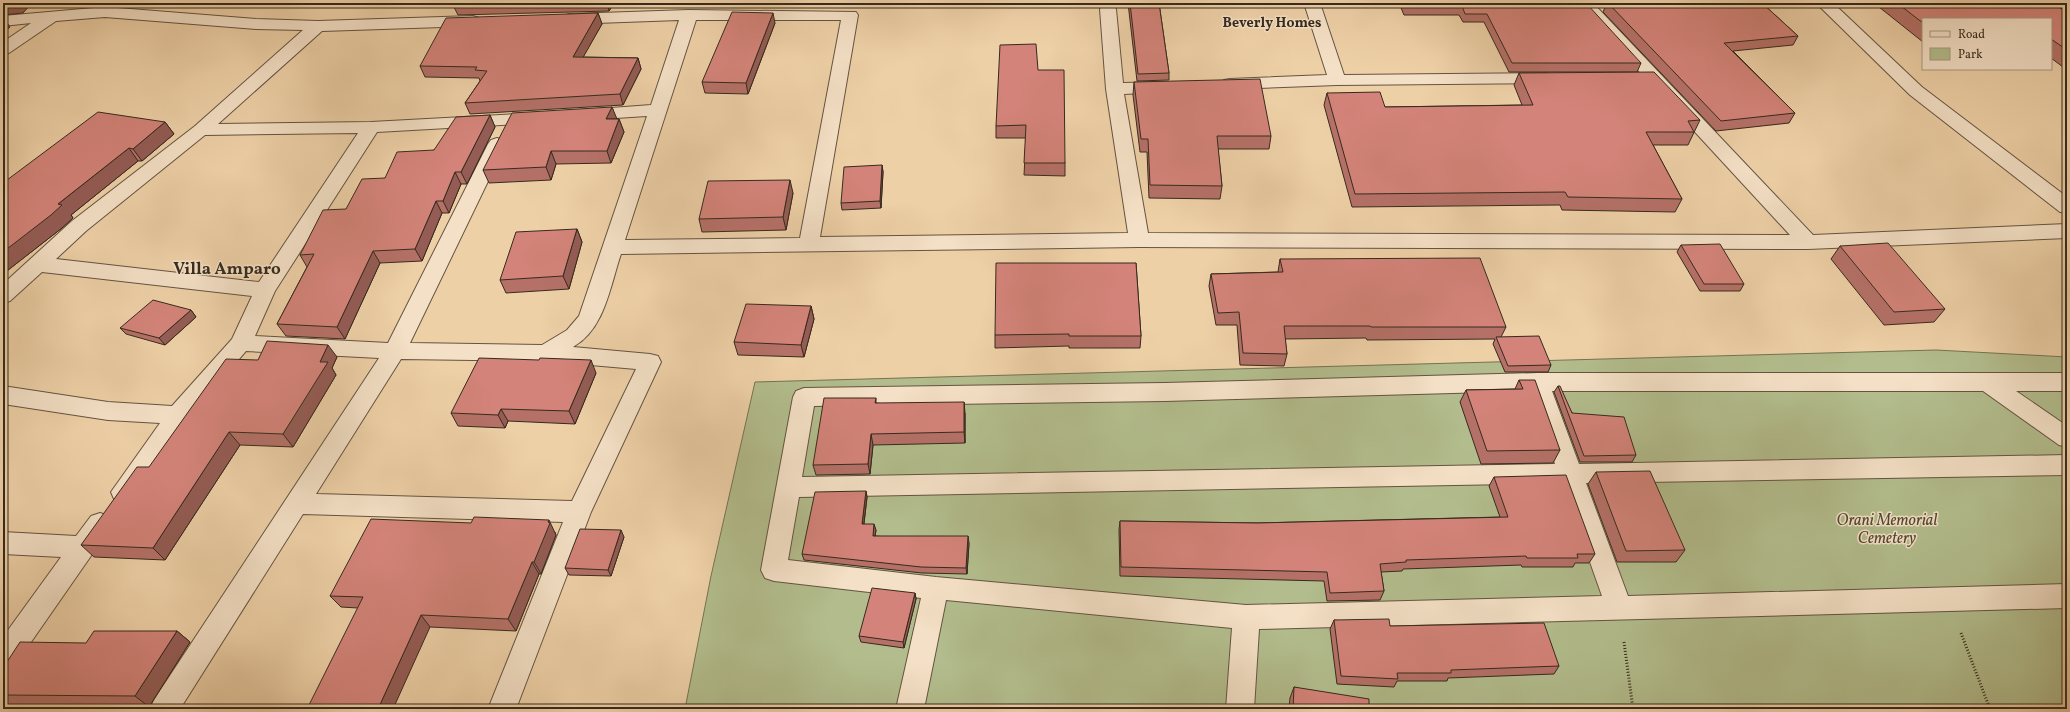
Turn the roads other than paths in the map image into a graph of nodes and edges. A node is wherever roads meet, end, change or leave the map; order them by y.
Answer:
1 (120, 3) edge
2 (1312, 3) edge
3 (1584, 3) edge
4 (1824, 3) edge
5 (1108, 9) dead end
6 (105, 12) junction
7 (54, 15) junction
8 (689, 15) junction
9 (555, 19) edge
10 (3, 21) edge
11 (492, 21) edge
12 (318, 26) junction
13 (3, 49) edge
14 (1560, 78) edge
15 (1632, 78) edge
16 (1655, 78) junction
17 (1337, 80) junction
18 (1210, 85) edge
19 (1179, 86) edge
20 (1115, 89) junction
21 (658, 110) junction
22 (509, 120) junction
23 (371, 127) junction
24 (201, 130) junction
25 (2067, 207) edge
26 (2067, 231) edge
27 (1139, 240) junction
28 (1808, 242) junction
29 (809, 244) junction
30 (612, 247) junction
31 (37, 264) junction
32 (265, 290) junction
33 (3, 296) edge
34 (241, 343) junction
35 (395, 350) junction
36 (545, 354) junction
37 (1538, 382) junction
38 (1987, 382) junction
39 (2067, 382) edge
40 (3, 395) edge
41 (178, 415) junction
42 (2067, 438) edge
43 (2067, 465) edge
44 (1570, 473) junction
45 (789, 487) junction
46 (296, 504) junction
47 (579, 512) junction
48 (3, 543) edge
49 (83, 548) junction
50 (936, 588) junction
51 (2067, 596) edge
52 (1619, 608) junction
53 (1246, 617) junction
54 (3, 659) edge
55 (164, 709) edge
56 (502, 709) edge
57 (910, 709) edge
58 (1240, 709) edge

1 - 6 street
2 - 17 street
3 - 16 street
4 - 25 street
5 - 20 street
6 - 7 street
6 - 12 street
7 - 10 street
7 - 13 street
8 - 9 street
8 - 21 street
8 - 29 street
11 - 12 street
12 - 24 street
14 - 17 street
15 - 16 street
16 - 28 street
17 - 18 street
19 - 20 street
20 - 27 street
21 - 22 street
21 - 30 street
22 - 23 street
22 - 35 street
23 - 24 street
23 - 32 street
24 - 31 street
26 - 28 street
27 - 28 street
27 - 29 street
29 - 30 street
30 - 36 street
31 - 32 street
31 - 33 street
32 - 34 street
34 - 35 street
34 - 41 street
35 - 36 street
35 - 46 street
36 - 47 street
37 - 38 street
37 - 44 street
37 - 45 street
38 - 39 street
38 - 42 street
40 - 41 street
41 - 49 street
43 - 44 street
44 - 45 street
44 - 52 street
45 - 50 street
46 - 47 street
46 - 55 street
47 - 56 street
48 - 49 street
49 - 54 street
50 - 53 street
50 - 57 street
51 - 52 street
52 - 53 street
53 - 58 street

